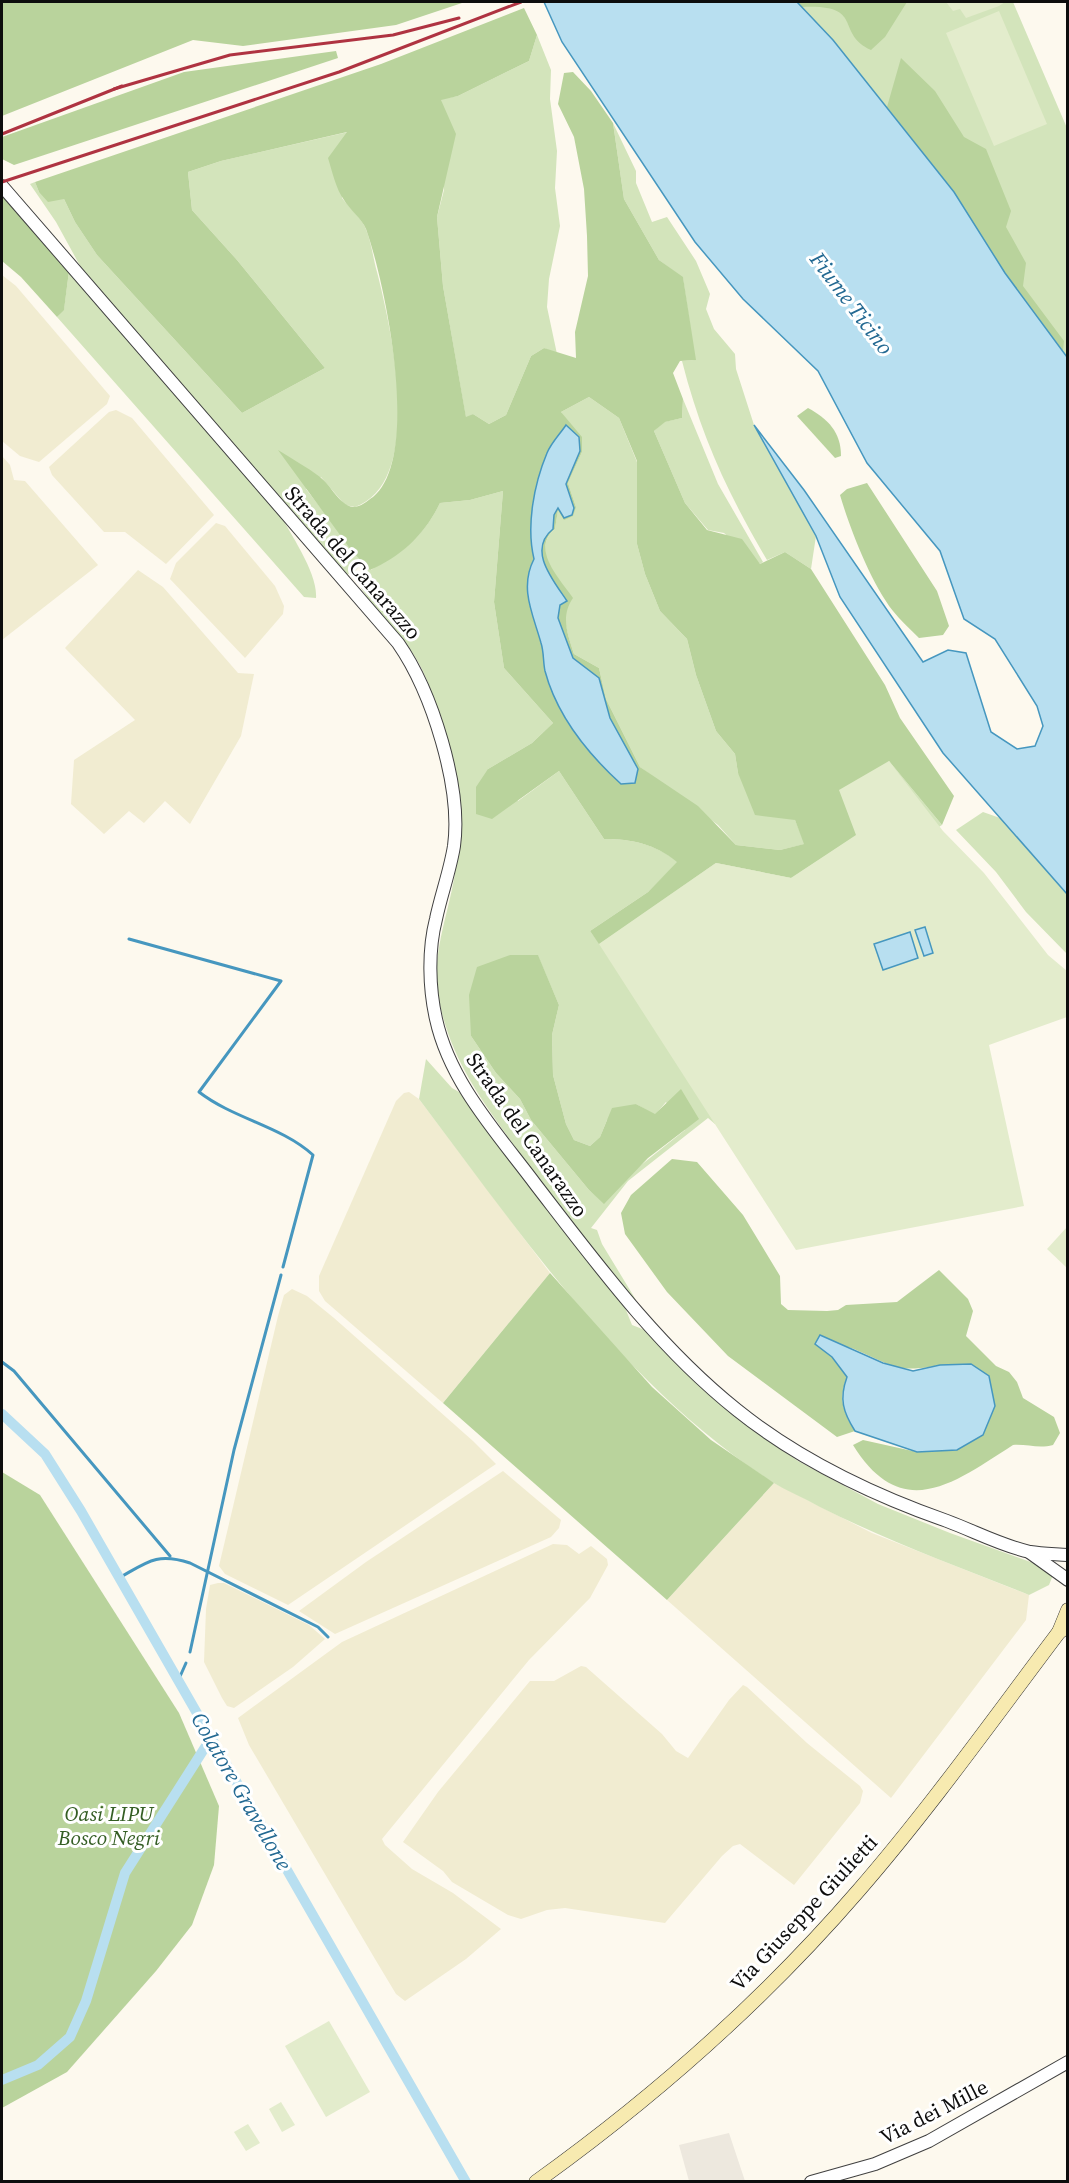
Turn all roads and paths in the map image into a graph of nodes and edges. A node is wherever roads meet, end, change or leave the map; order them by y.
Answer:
1 (2, 187) edge
2 (1028, 1551) junction
3 (1068, 1555) edge
4 (1068, 1580) edge
5 (1068, 1610) edge
6 (1064, 1629) edge
7 (1068, 2062) edge
8 (536, 2181) edge
9 (811, 2181) edge

1 - 2 street, Strada del Canarazzo
2 - 3 street, Strada del Canarazzo
2 - 4 street, Strada del Canarazzo
5 - 6 main road, Via Giuseppe Giulietti
6 - 8 main road, Via Giuseppe Giulietti
7 - 9 street, Via dei Mille

